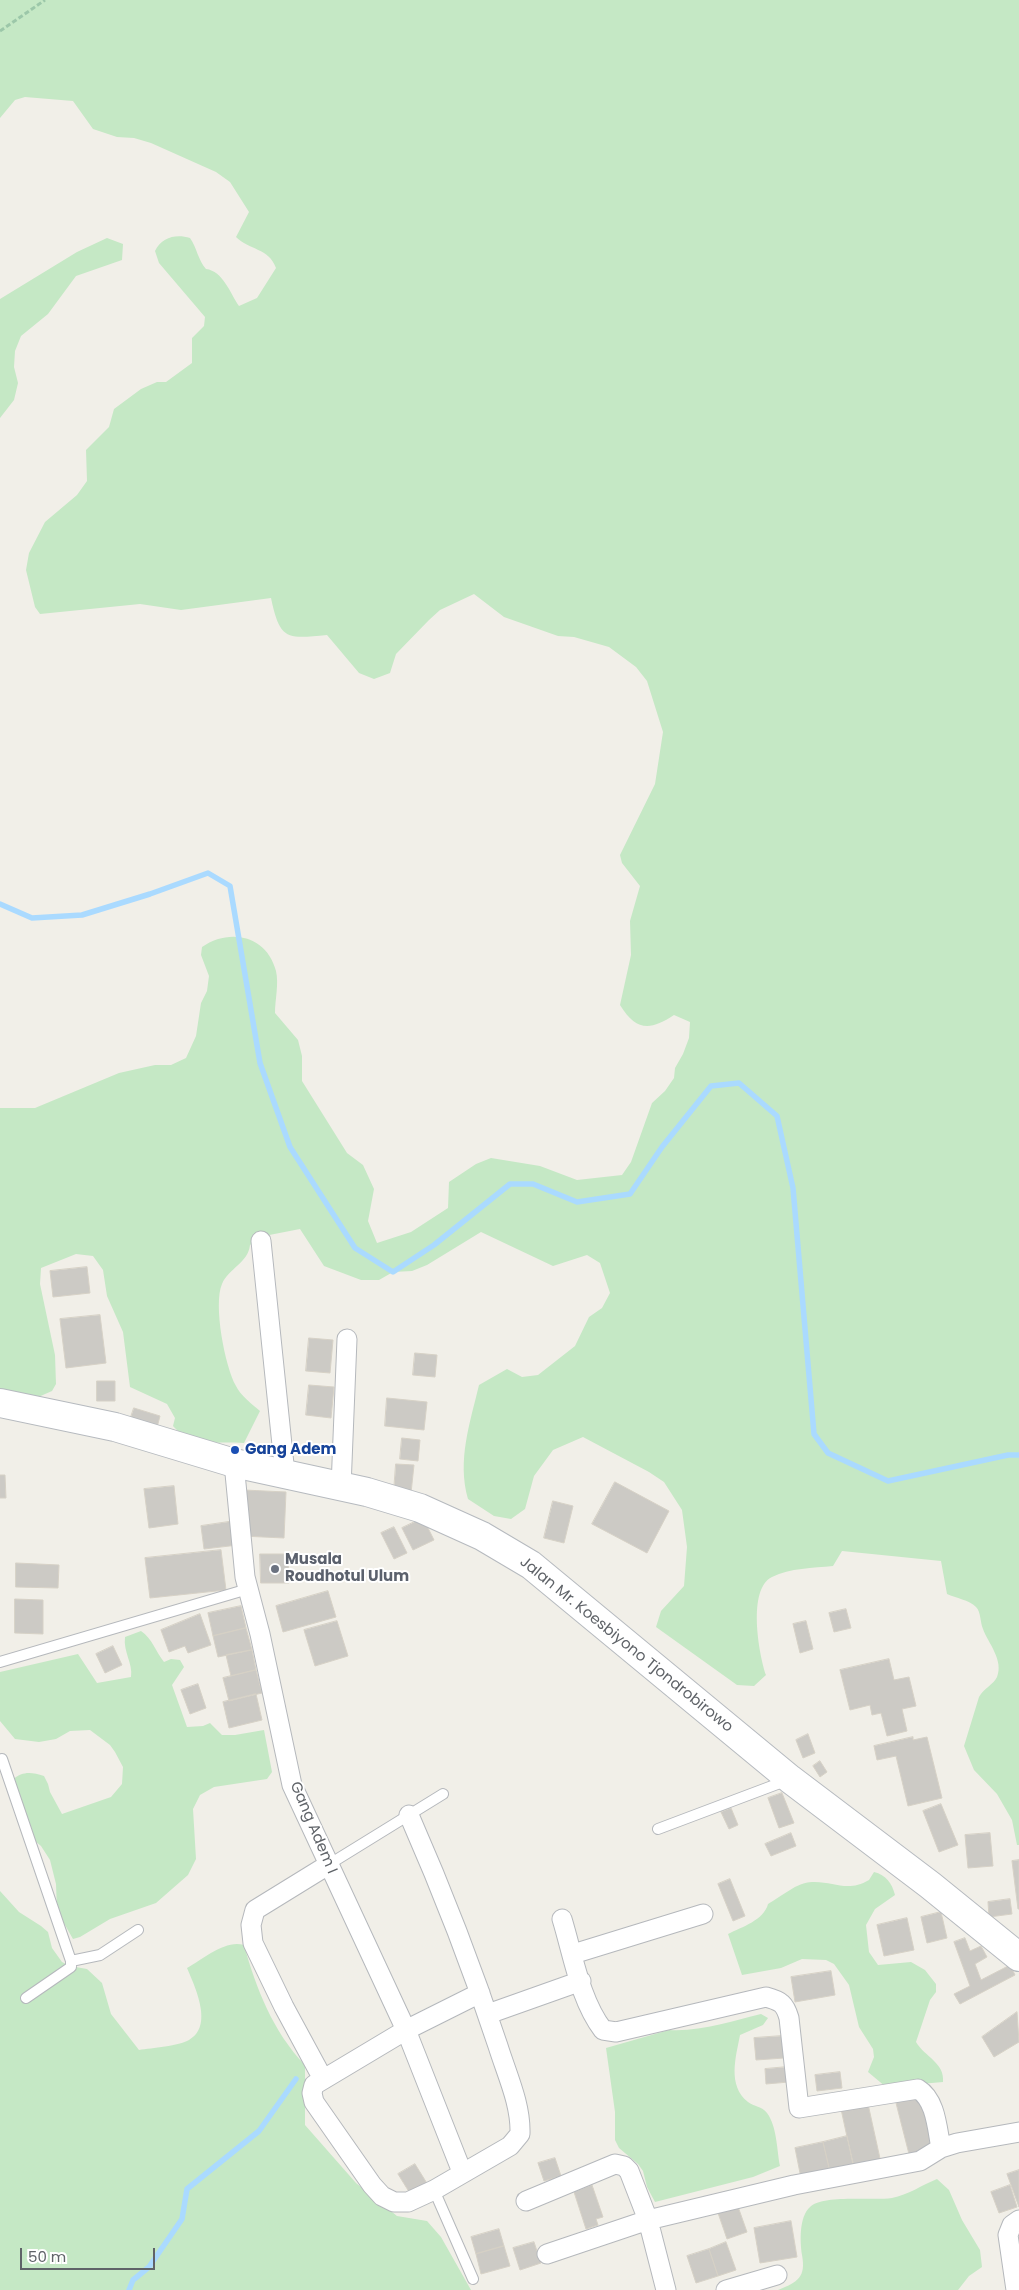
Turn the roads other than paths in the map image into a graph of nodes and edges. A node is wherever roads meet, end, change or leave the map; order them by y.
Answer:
1 (261, 1241) dead end
2 (347, 1338) dead end
3 (0, 1403) edge
4 (234, 1463) junction
5 (285, 1474) junction
6 (341, 1487) junction
7 (248, 1588) junction
8 (0, 1662) edge
9 (1, 1757) edge
10 (790, 1780) junction
11 (443, 1794) dead end
12 (409, 1814) junction
13 (658, 1829) dead end
14 (328, 1865) junction
15 (703, 1914) dead end
16 (562, 1919) dead end
17 (138, 1930) dead end
18 (573, 1954) junction
19 (1019, 1957) edge
20 (71, 1961) junction
21 (581, 1981) junction
22 (480, 1993) junction
23 (26, 1998) dead end
24 (488, 2014) junction
25 (406, 2030) junction
26 (323, 2079) junction
27 (1019, 2132) edge
28 (941, 2148) junction
29 (462, 2172) junction
30 (434, 2190) junction
31 (526, 2201) dead end
32 (648, 2220) junction
33 (1019, 2220) edge
34 (547, 2254) dead end
35 (777, 2275) dead end
36 (473, 2279) dead end
37 (735, 2289) edge
38 (666, 2290) edge
39 (1016, 2290) edge

1 - 5 street
2 - 6 street
3 - 4 main road, Jalan Mr. Koesbiyono Tjondrobirowo
4 - 5 main road, Jalan Mr. Koesbiyono Tjondrobirowo
4 - 7 street, Gang Adem I
5 - 6 main road, Jalan Mr. Koesbiyono Tjondrobirowo
6 - 10 main road, Jalan Mr. Koesbiyono Tjondrobirowo
7 - 8 lane
7 - 14 street, Gang Adem I
9 - 20 lane
10 - 13 lane
10 - 19 main road, Jalan Mr. Koesbiyono Tjondrobirowo
11 - 12 lane
12 - 14 lane
12 - 22 street
14 - 25 street, Gang Adem I
14 - 26 street
15 - 18 street
16 - 18 street
17 - 20 lane
18 - 21 street
20 - 23 lane
21 - 24 street
21 - 28 street
22 - 24 street
22 - 25 street
24 - 29 street
25 - 26 street
25 - 29 street, Gang Adem I
26 - 30 street
27 - 28 street
28 - 32 street
29 - 30 street
30 - 36 lane
31 - 32 street
32 - 34 street
32 - 38 street
33 - 39 street
35 - 37 street

